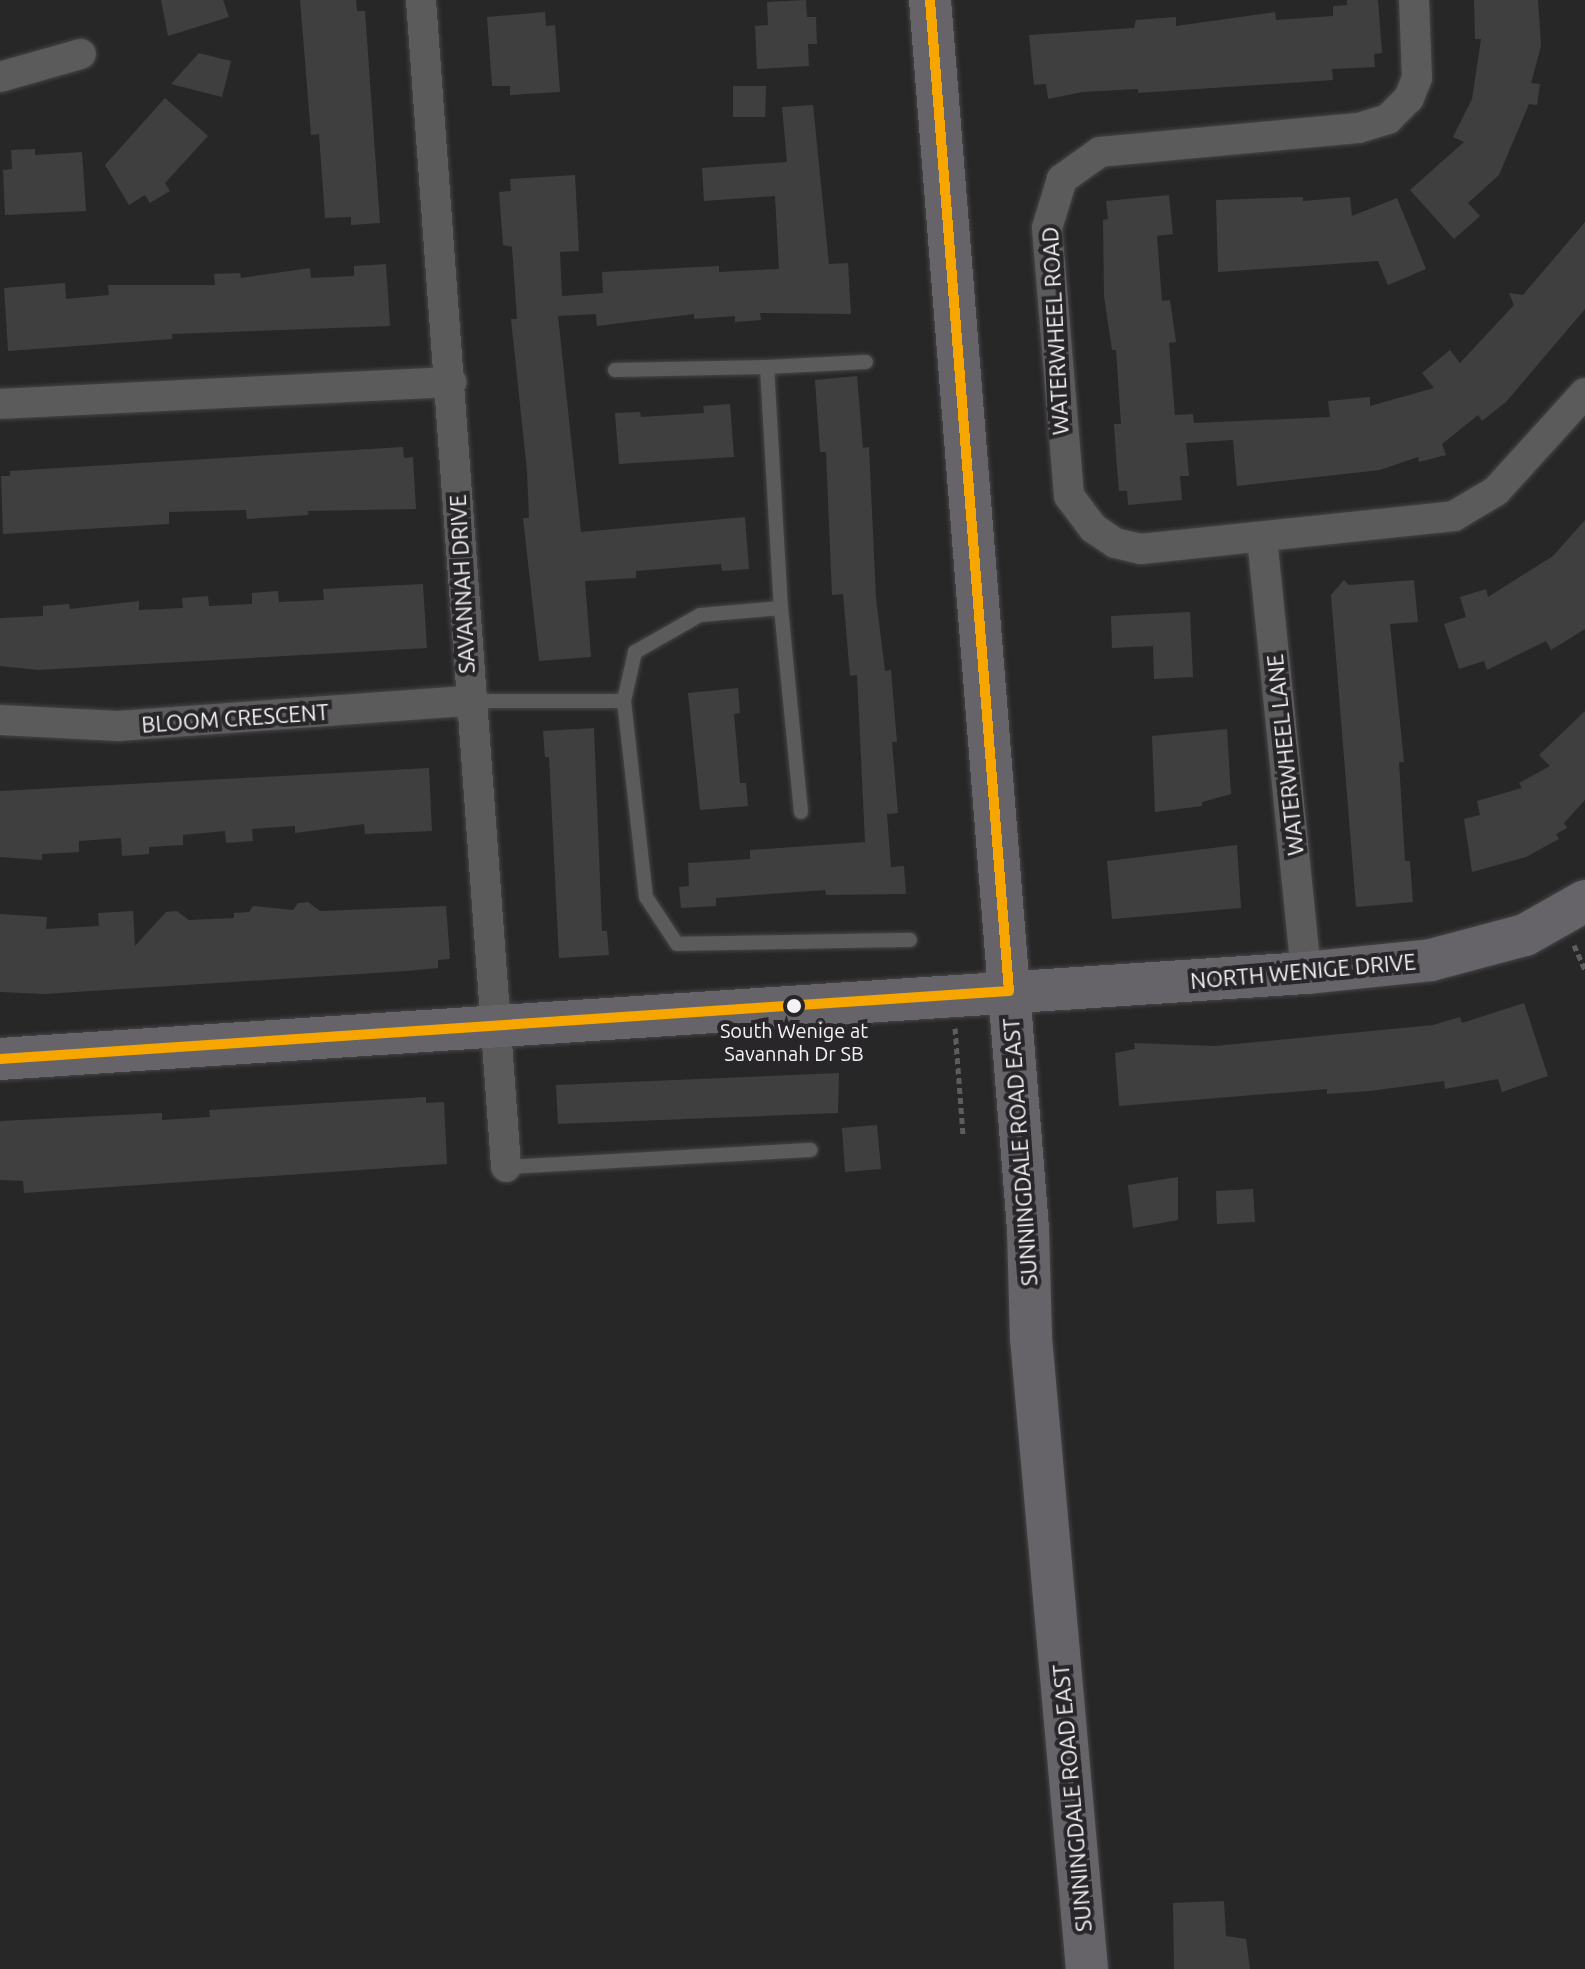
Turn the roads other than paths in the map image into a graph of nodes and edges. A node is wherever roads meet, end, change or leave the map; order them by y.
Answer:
1 (421, 0) edge
2 (930, 0) edge
3 (1414, 0) edge
4 (81, 54) dead end
5 (0, 77) edge
6 (866, 362) dead end
7 (767, 367) junction
8 (615, 370) dead end
9 (451, 382) junction
10 (1585, 393) edge
11 (0, 404) edge
12 (1262, 538) junction
13 (781, 608) junction
14 (469, 701) junction
15 (624, 701) junction
16 (0, 720) edge
17 (801, 812) dead end
18 (1585, 901) edge
19 (910, 940) dead end
20 (1306, 973) junction
21 (1009, 991) junction
22 (496, 1028) junction
23 (0, 1059) edge
24 (811, 1150) dead end
25 (506, 1167) joint
26 (1087, 1969) edge

1 - 9 street, SAVANNAH DRIVE
2 - 21 main road, SUNNINGDALE ROAD EAST
3 - 12 street, WATERWHEEL ROAD
4 - 5 street
6 - 7 lane
7 - 8 lane
7 - 13 lane
9 - 11 street
9 - 14 street, SAVANNAH DRIVE
10 - 12 street, WATERWHEEL ROAD
12 - 20 street, WATERWHEEL LANE
13 - 15 lane
13 - 17 lane
14 - 15 lane
14 - 16 street, BLOOM CRESCENT
14 - 22 street, SAVANNAH DRIVE
15 - 19 lane
18 - 20 main road, NORTH WENIGE DRIVE
20 - 21 main road, NORTH WENIGE DRIVE
21 - 22 main road, NORTH WENIGE DRIVE
21 - 26 main road, SUNNINGDALE ROAD EAST
22 - 23 main road, NORTH WENIGE DRIVE
22 - 25 street, SAVANNAH DRIVE
24 - 25 lane

